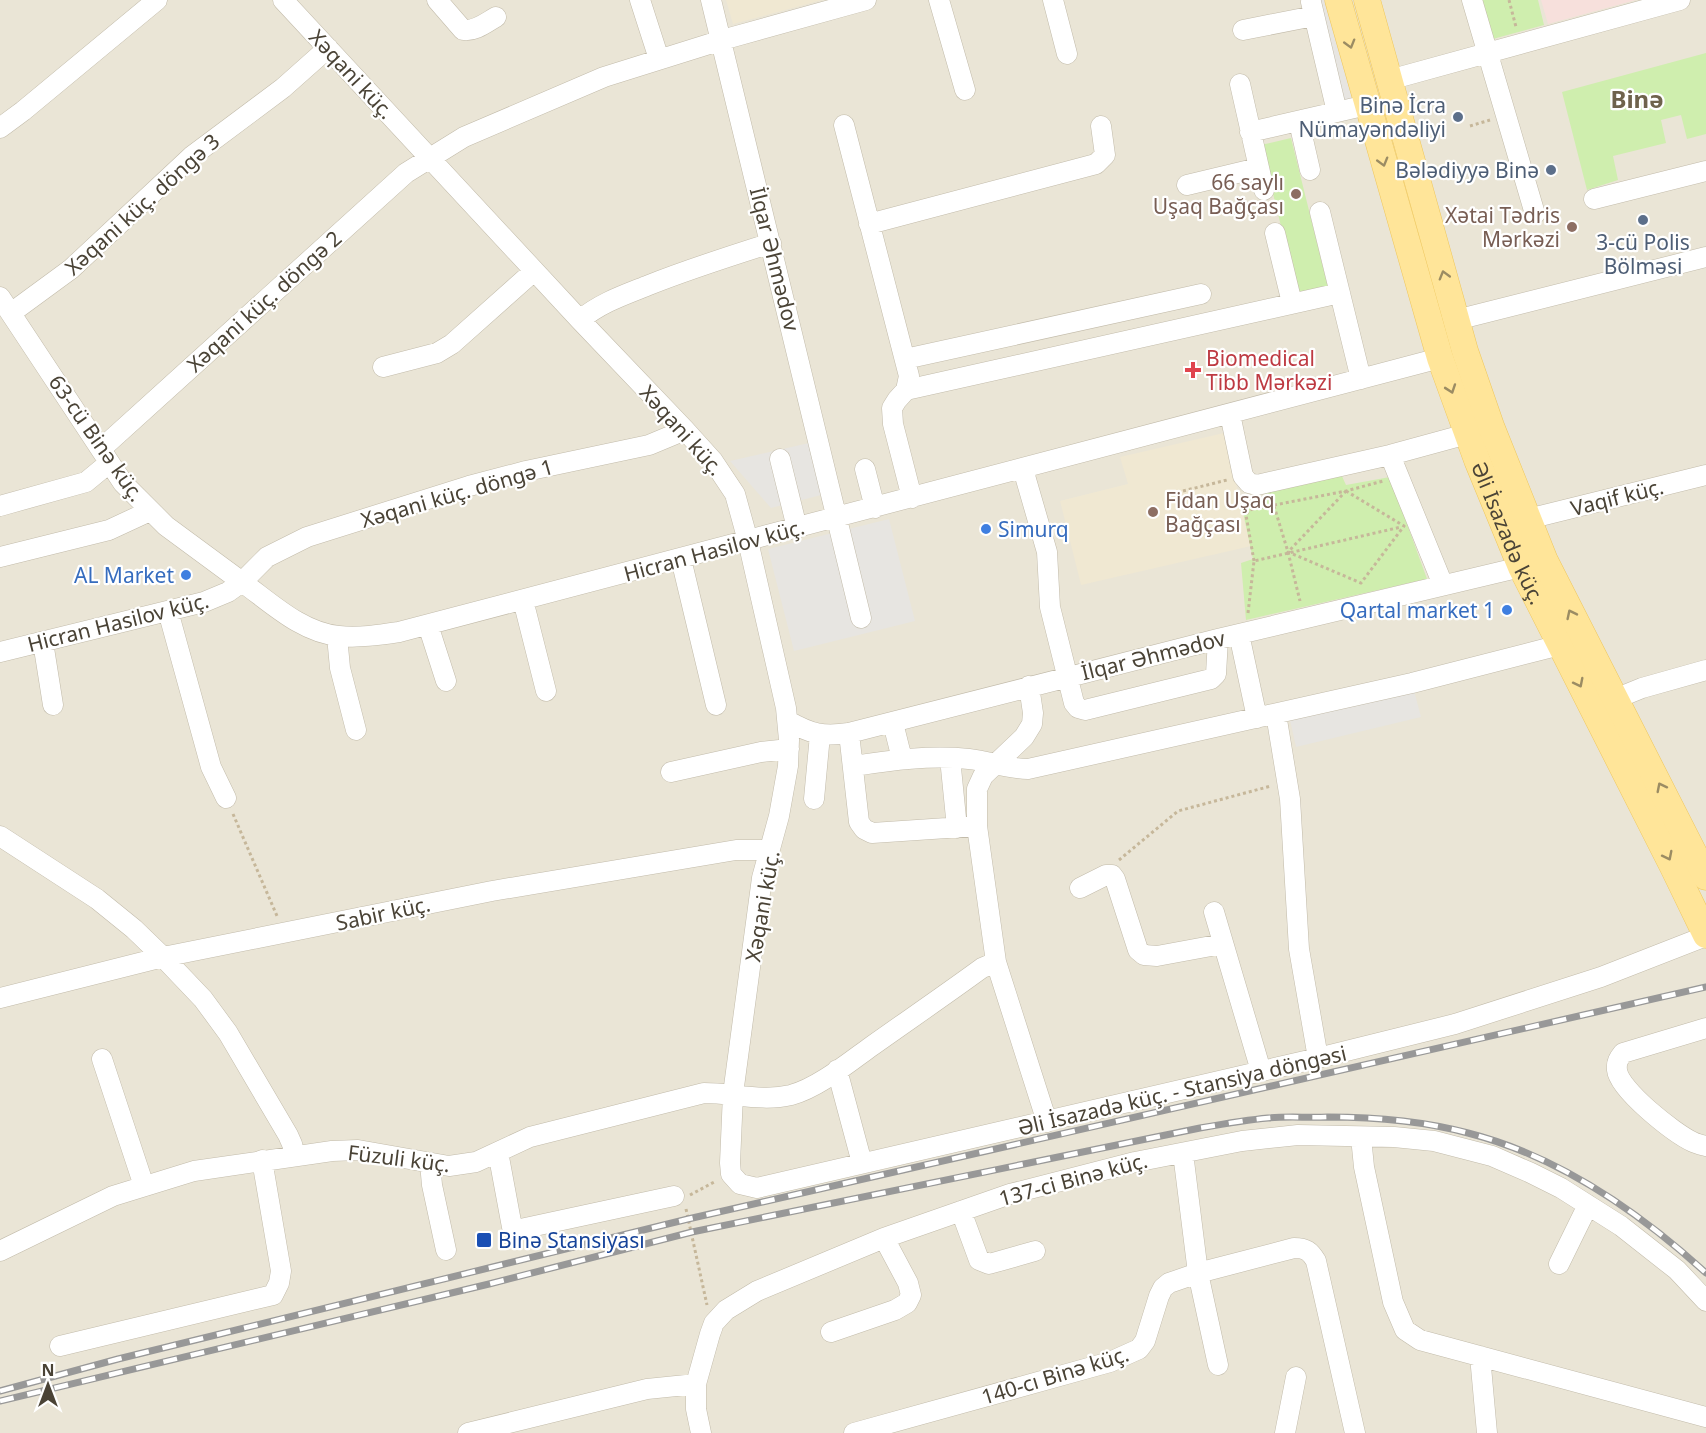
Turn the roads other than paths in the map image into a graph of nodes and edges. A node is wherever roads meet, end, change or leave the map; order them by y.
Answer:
1 (158, 0) edge
2 (437, 0) edge
3 (640, 0) edge
4 (711, 0) edge
5 (866, 0) edge
6 (939, 0) edge
7 (1053, 0) edge
8 (1338, 0) edge
9 (1367, 0) edge
10 (1472, 0) edge
11 (1680, 0) edge
12 (285, 1) edge
13 (496, 17) dead end
14 (1243, 30) dead end
15 (722, 40) junction
16 (328, 48) junction
17 (1067, 54) dead end
18 (1488, 54) junction
19 (659, 59) junction
20 (1240, 84) dead end
21 (965, 90) dead end
22 (1392, 90) junction
23 (1365, 96) junction
24 (1337, 112) junction
25 (1299, 122) junction
26 (844, 125) dead end
27 (1101, 126) dead end
28 (0, 128) edge
29 (1250, 132) junction
30 (429, 156) junction
31 (1258, 168) junction
32 (1310, 170) dead end
33 (1706, 171) edge
34 (1187, 185) dead end
35 (1264, 190) dead end
36 (1594, 199) dead end
37 (1320, 212) dead end
38 (1535, 214) dead end
39 (869, 224) junction
40 (1275, 233) dead end
41 (771, 243) junction
42 (1706, 257) edge
43 (534, 271) junction
44 (1340, 293) junction
45 (1201, 294) dead end
46 (1292, 303) junction
47 (5, 305) edge
48 (580, 320) junction
49 (1456, 320) junction
50 (1465, 351) junction
51 (1440, 358) junction
52 (905, 359) junction
53 (382, 367) dead end
54 (1361, 379) junction
55 (906, 390) junction
56 (1230, 414) junction
57 (685, 430) junction
58 (1467, 434) junction
59 (1390, 455) junction
60 (105, 456) junction
61 (780, 459) dead end
62 (865, 469) dead end
63 (1023, 469) junction
64 (1706, 475) edge
65 (912, 498) junction
66 (0, 506) edge
67 (875, 508) junction
68 (150, 511) junction
69 (838, 518) junction
70 (1528, 519) junction
71 (797, 528) junction
72 (748, 541) junction
73 (0, 557) edge
74 (681, 559) junction
75 (1521, 567) junction
76 (242, 582) junction
77 (1443, 585) junction
78 (523, 600) junction
79 (168, 611) junction
80 (861, 618) dead end
81 (428, 625) junction
82 (1242, 633) junction
83 (337, 636) junction
84 (1218, 639) junction
85 (43, 642) junction
86 (1560, 645) junction
87 (0, 652) edge
88 (1706, 670) edge
89 (1068, 676) junction
90 (446, 681) dead end
91 (1029, 686) junction
92 (546, 691) dead end
93 (1615, 699) junction
94 (53, 705) dead end
95 (716, 705) dead end
96 (1267, 716) junction
97 (788, 721) junction
98 (893, 723) junction
99 (356, 730) dead end
100 (849, 733) junction
101 (820, 735) junction
102 (789, 749) junction
103 (950, 758) junction
104 (902, 759) junction
105 (996, 764) junction
106 (854, 766) junction
107 (670, 772) dead end
108 (226, 798) road end
109 (814, 799) dead end
110 (977, 826) junction
111 (957, 828) junction
112 (0, 836) edge
113 (770, 850) junction
114 (1703, 862) edge
115 (1080, 888) dead end
116 (1214, 912) dead end
117 (1706, 936) edge
118 (1222, 944) junction
119 (163, 957) junction
120 (996, 962) junction
121 (0, 998) edge
122 (1706, 1028) edge
123 (1318, 1058) junction
124 (102, 1059) dead end
125 (837, 1070) junction
126 (1261, 1071) junction
127 (733, 1094) junction
128 (1047, 1122) junction
129 (1361, 1137) junction
130 (1706, 1146) edge
131 (498, 1152) junction
132 (1183, 1153) junction
133 (295, 1156) junction
134 (262, 1160) junction
135 (430, 1163) junction
136 (862, 1163) junction
137 (144, 1186) junction
138 (674, 1196) dead end
139 (1588, 1205) junction
140 (961, 1211) junction
141 (884, 1238) junction
142 (446, 1250) dead end
143 (0, 1251) edge
144 (1035, 1251) dead end
145 (1559, 1264) dead end
146 (1198, 1273) junction
147 (1706, 1301) edge
148 (831, 1332) dead end
149 (60, 1346) dead end
150 (1480, 1356) junction
151 (1218, 1365) dead end
152 (1296, 1377) dead end
153 (696, 1384) junction
154 (1706, 1418) edge
155 (468, 1433) edge
156 (701, 1433) edge
157 (854, 1433) edge
158 (1285, 1433) edge
159 (1355, 1433) edge
160 (1487, 1433) edge

1 - 28 street
2 - 13 street
3 - 19 street
4 - 15 street, İlqar Əhmədov
5 - 15 street, Xəqani küç. döngə 2
6 - 21 street
7 - 17 street
8 -> 23 main road, Əli İsazadə küç.
9 - 22 main road, Əli İsazadə küç.
10 - 18 street
11 - 18 street
12 - 16 street, Xəqani küç.
14 - 24 street
15 - 19 street, Xəqani küç. döngə 2
15 - 41 street, İlqar Əhmədov
16 - 30 street, Xəqani küç.
16 - 47 street, Xəqani küç. döngə 3
18 - 22 street
18 - 38 street
19 - 30 street, Xəqani küç. döngə 2
20 - 29 street
22 - 23 main road
49 -> 22 main road, Əli İsazadə küç.
23 - 24 street
23 -> 51 main road, Əli İsazadə küç.
24 - 25 street
25 - 29 street
25 - 32 street
26 - 39 street
27 - 39 street
29 - 31 street
30 - 43 street, Xəqani küç.
30 - 60 street, Xəqani küç. döngə 2
31 - 34 street
31 - 35 street
33 - 36 street
37 - 44 street
39 - 52 street
40 - 46 street
41 - 48 street
41 - 69 street, İlqar Əhmədov
42 - 49 street
43 - 48 street, Xəqani küç.
43 - 53 street
44 - 46 street
44 - 54 street
45 - 52 street
46 - 55 street
47 - 60 street, 63-cü Binə küç.
48 - 57 street, Xəqani küç.
49 - 50 main road, Əli İsazadə küç.
50 - 51 main road
50 - 70 main road, Əli İsazadə küç.
51 - 54 street, Hicran Hasilov küç.
51 -> 58 main road, Əli İsazadə küç.
52 - 55 street
54 - 56 street, Hicran Hasilov küç.
55 - 65 street
56 - 59 street
56 - 63 street, Hicran Hasilov küç.
57 - 72 street, Xəqani küç.
57 - 76 street, Xəqani küç. döngə 1
58 - 59 street
58 - 75 main road, Əli İsazadə küç.
59 - 77 street
60 - 66 street, Xəqani küç. döngə 2
60 - 68 street, 63-cü Binə küç.
61 - 71 street
62 - 67 street
63 - 65 street, Hicran Hasilov küç.
63 - 89 street
64 - 70 street, Vaqif küç.
65 - 67 street, Hicran Hasilov küç.
67 - 69 street, Hicran Hasilov küç.
68 - 73 street
68 - 76 street, 63-cü Binə küç.
69 - 71 street, Hicran Hasilov küç.
69 - 80 street, İlqar Əhmədov
93 -> 70 main road, Əli İsazadə küç.
71 - 72 street, Hicran Hasilov küç.
72 - 74 street, Hicran Hasilov küç.
72 - 97 street, Xəqani küç.
74 - 78 street, Hicran Hasilov küç.
74 - 95 street
75 - 77 street, İlqar Əhmədov
75 - 86 main road, Əli İsazadə küç.
76 - 79 street, Hicran Hasilov küç.
76 - 83 street, Hicran Hasilov küç.
77 - 82 street, İlqar Əhmədov
78 - 81 street, Hicran Hasilov küç.
78 - 92 street
79 - 85 street, Hicran Hasilov küç.
79 - 108 street
81 - 83 street, Hicran Hasilov küç.
81 - 90 street
82 - 84 street, İlqar Əhmədov
82 - 96 street
83 - 99 street
84 - 89 street, İlqar Əhmədov
84 - 89 street
85 - 87 street, Hicran Hasilov küç.
85 - 94 street
86 - 96 street
86 -> 117 main road, Əli İsazadə küç.
88 - 93 street
89 - 91 street, İlqar Əhmədov
91 - 98 street, İlqar Əhmədov
91 - 105 street
114 -> 93 main road, Əli İsazadə küç.
96 - 105 street
96 - 123 street
97 - 101 street, İlqar Əhmədov
97 - 102 street, Xəqani küç.
98 - 100 street, İlqar Əhmədov
98 - 104 street
100 - 101 street, İlqar Əhmədov
100 - 106 street
101 - 109 street
102 - 107 street
102 - 113 street, Xəqani küç.
103 - 104 street
103 - 105 street
103 - 111 street
104 - 106 street
105 - 110 street
106 - 111 street
110 - 111 street
110 - 120 street
112 - 119 street
113 - 119 street, Sabir küç.
113 - 127 street, Xəqani küç.
115 - 118 street
116 - 118 street
117 - 123 street, Əli İsazadə küç. - Stansiya döngəsi
118 - 126 street
119 - 121 street, Sabir küç.
119 - 133 street
120 - 125 street, Füzuli küç.
120 - 128 street
122 - 130 street
123 - 126 street, Əli İsazadə küç. - Stansiya döngəsi
124 - 137 street
125 - 127 street, Füzuli küç.
125 - 136 street
126 - 128 street, Əli İsazadə küç. - Stansiya döngəsi
127 - 131 street, Füzuli küç.
127 - 136 street, Əli İsazadə küç. - Stansiya döngəsi
128 - 136 street, Əli İsazadə küç. - Stansiya döngəsi
129 - 132 street, 137-ci Binə küç.
129 - 139 street, 137-ci Binə küç.
129 - 150 street
131 - 135 street, Füzuli küç.
131 - 138 street
132 - 140 street, 137-ci Binə küç.
132 - 146 street
133 - 134 street, Füzuli küç.
133 - 135 street, Füzuli küç.
134 - 137 street, Füzuli küç.
134 - 149 street
135 - 142 street
137 - 143 street, Füzuli küç.
139 - 145 street
139 - 147 street, 137-ci Binə küç.
140 - 141 street, 137-ci Binə küç.
140 - 144 street
141 - 148 street
141 - 153 street, 137-ci Binə küç.
146 - 151 street
146 - 157 street, 140-cı Binə küç.
146 - 159 street, 140-cı Binə küç.
150 - 154 street
150 - 160 street
152 - 158 street
153 - 155 street
153 - 156 street

